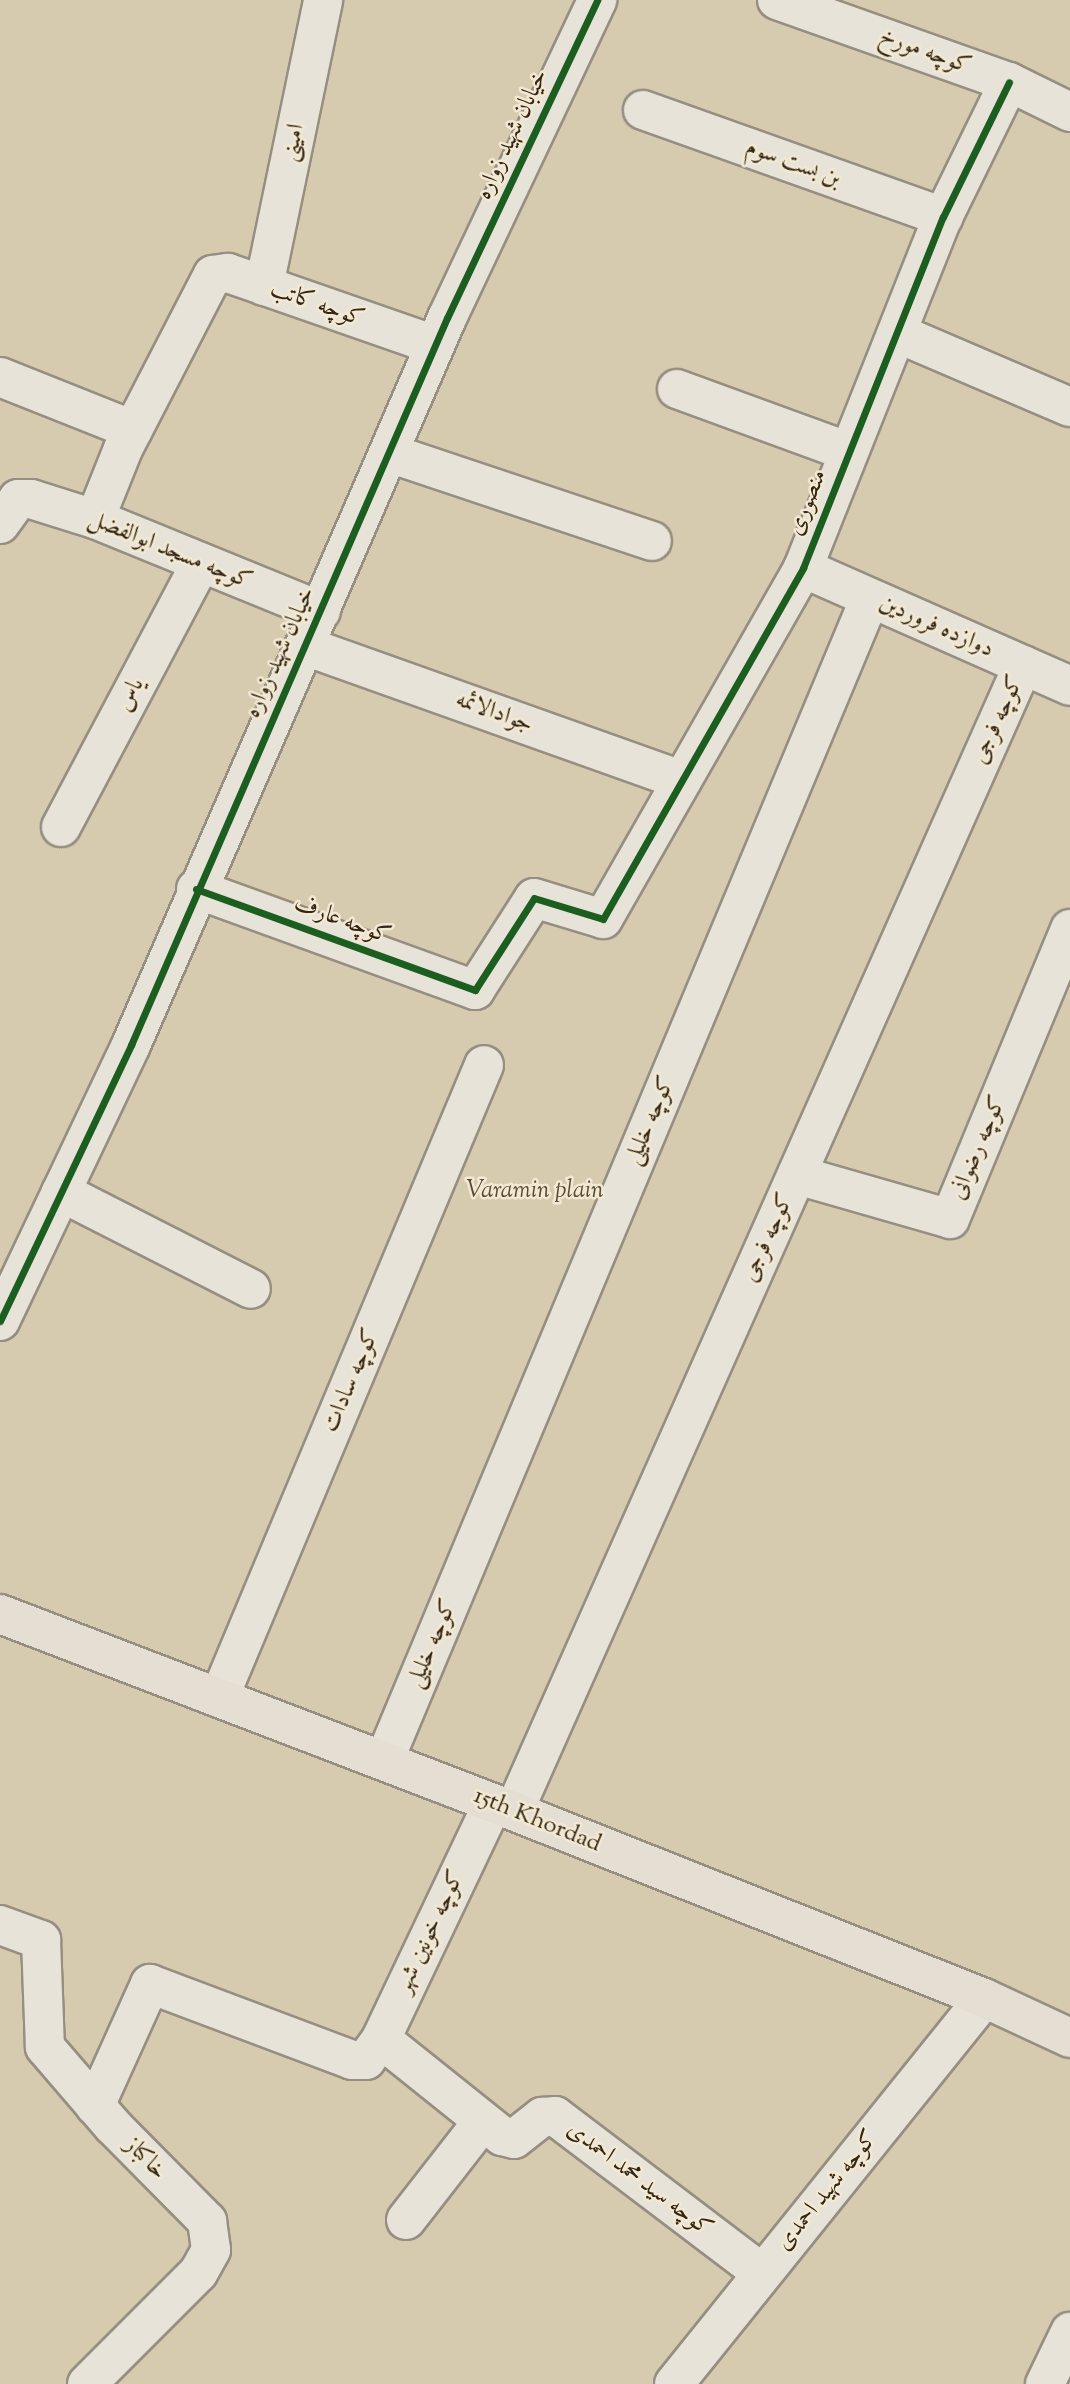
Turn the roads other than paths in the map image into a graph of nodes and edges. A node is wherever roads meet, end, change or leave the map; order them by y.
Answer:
1 (323, 0) edge
2 (597, 0) edge
3 (777, 0) edge
4 (1009, 82) junction
5 (643, 110) dead end
6 (1070, 112) edge
7 (943, 217) junction
8 (264, 286) junction
9 (897, 333) junction
10 (420, 340) dead end
11 (0, 377) edge
12 (677, 388) dead end
13 (1070, 407) edge
14 (133, 430) junction
15 (849, 452) junction
16 (392, 454) junction
17 (9, 511) edge
18 (95, 519) junction
19 (652, 541) dead end
20 (201, 563) junction
21 (803, 568) junction
22 (870, 598) junction
23 (321, 611) junction
24 (305, 646) junction
25 (1023, 665) junction
26 (1070, 685) edge
27 (682, 780) junction
28 (61, 827) dead end
29 (196, 889) junction
30 (1070, 929) edge
31 (475, 990) joint
32 (484, 1065) dead end
33 (797, 1175) junction
34 (61, 1192) junction
35 (251, 1289) dead end
36 (0, 1321) edge
37 (0, 1614) edge
38 (219, 1698) junction
39 (384, 1761) junction
40 (503, 1807) junction
41 (0, 1925) edge
42 (984, 1998) junction
43 (1070, 2038) edge
44 (374, 2049) junction
45 (95, 2106) junction
46 (483, 2121) junction
47 (406, 2220) dead end
48 (762, 2273) junction
49 (1070, 2332) edge
50 (87, 2384) edge
51 (674, 2384) edge
52 (1045, 2384) edge

1 - 8 street, امینی
2 - 16 street, خیابان شهید زواره
3 - 4 street, کوچه مورخ
4 - 6 street, کوچه مورخ
4 - 7 street, منصوری
5 - 7 street, بن بست سوم
7 - 9 street, منصوری
8 - 10 street, کوچه کاتب
8 - 14 street, کوچه کاتب
9 - 13 street
9 - 15 street, منصوری
11 - 14 street
12 - 15 street
14 - 18 street
15 - 21 street, منصوری
16 - 19 street
16 - 23 street, خیابان شهید زواره
17 - 18 street, کوچه مسجد ابوالفضل
18 - 20 street, کوچه مسجد ابوالفضل
20 - 23 street, کوچه مسجد ابوالفضل
20 - 28 street, یاس
21 - 22 street, دوازده فروردین
21 - 27 street, منصوری
22 - 25 street, دوازده فروردین
22 - 39 street, کوچه خلیلی
23 - 24 street, خیابان شهید زواره
24 - 27 street, جوادالائمه
24 - 29 street, خیابان شهید زواره
25 - 26 street, دوازده فروردین
25 - 33 street, کوچه فرجی
27 - 31 street, منصوری
29 - 31 street, کوچه عارف
29 - 34 street, خیابان شهید زواره
30 - 33 street, کوچه رضوانی
32 - 38 street, کوچه سادات
33 - 40 street, کوچه فرجی
34 - 35 street
34 - 36 street, خیابان شهید زواره
37 - 38 main road, 15th Khordad
38 - 39 main road, 15th Khordad
39 - 40 main road, 15th Khordad
40 - 42 main road, 15th Khordad
40 - 44 street, کوچه خونین شهر
41 - 45 street, خاکباز
42 - 43 main road, 15th Khordad
42 - 48 street, کوچه شهید احمدی
44 - 45 street
44 - 46 street, کوچه سید محمد احمدی
45 - 50 street, خاکباز
46 - 47 street
46 - 48 street, کوچه سید محمد احمدی
48 - 51 street, کوچه شهید احمدی
49 - 52 street

